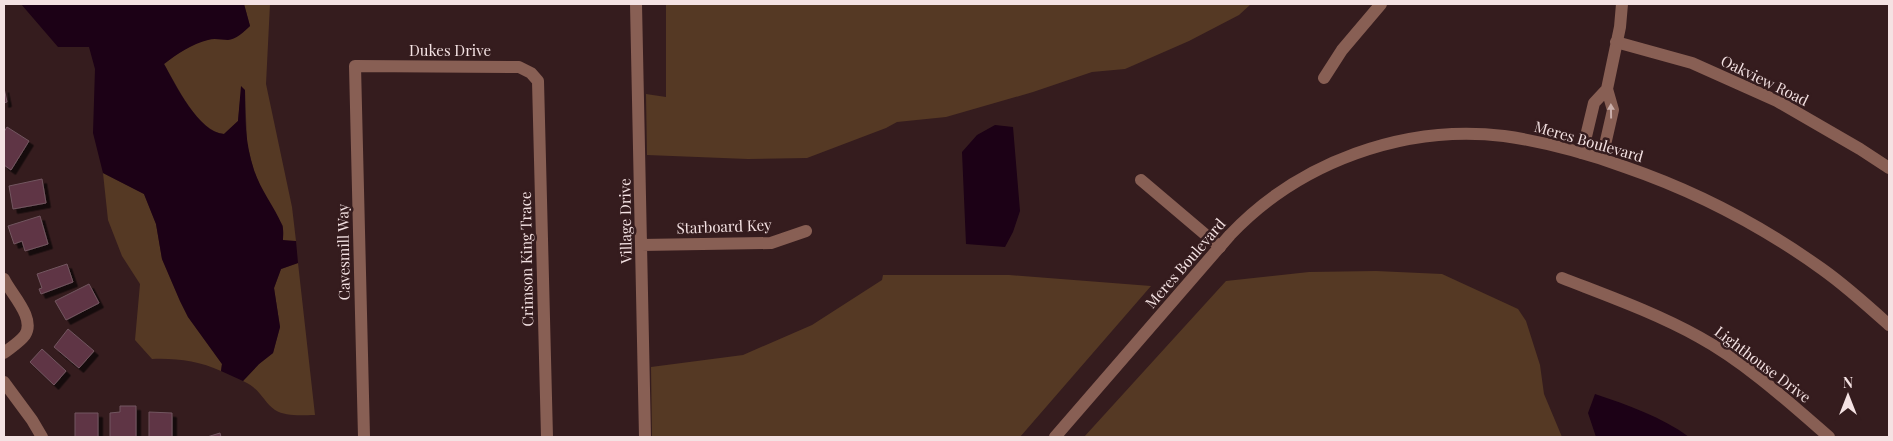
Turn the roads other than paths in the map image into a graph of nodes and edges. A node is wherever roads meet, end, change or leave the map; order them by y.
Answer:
1 (636, 4) edge
2 (1381, 4) edge
3 (1622, 4) edge
4 (1616, 42) junction
5 (355, 66) joint
6 (1324, 78) dead end
7 (538, 81) joint
8 (1607, 88) junction
9 (1582, 153) junction
10 (1602, 158) junction
11 (1889, 168) edge
12 (1141, 180) dead end
13 (806, 231) dead end
14 (642, 245) junction
15 (1220, 247) junction
16 (1562, 278) dead end
17 (4, 279) edge
18 (1889, 325) edge
19 (4, 353) edge
20 (4, 382) edge
21 (42, 437) edge
22 (364, 437) edge
23 (547, 437) edge
24 (645, 437) edge
25 (1055, 437) edge
26 (1829, 437) edge

1 - 14 street, Village Drive
2 - 6 street
3 - 4 street
4 - 8 street
4 - 11 street, Oakview Road
5 - 7 street, Dukes Drive
5 - 22 street, Cavesmill Way
7 - 23 street, Crimson King Trace
8 - 9 street
10 -> 8 street
9 - 10 street, Meres Boulevard
9 - 15 street, Meres Boulevard
10 - 18 street, Meres Boulevard
12 - 15 street
13 - 14 street, Starboard Key
14 - 24 street, Village Drive
15 - 25 street, Meres Boulevard
16 - 26 street, Lighthouse Drive
17 - 19 street
20 - 21 street

